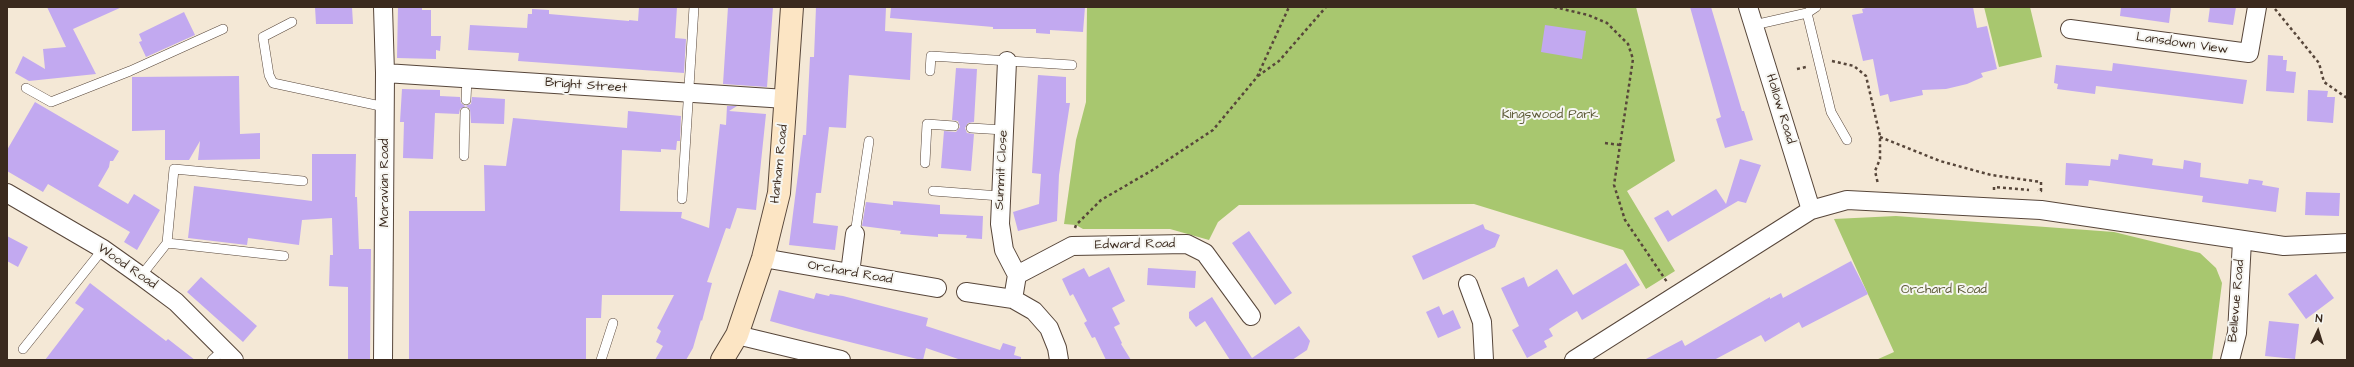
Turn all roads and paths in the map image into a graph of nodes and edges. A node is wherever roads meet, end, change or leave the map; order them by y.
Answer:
1 (383, 7) edge
2 (694, 7) edge
3 (792, 7) edge
4 (1289, 7) edge
5 (1326, 7) edge
6 (1554, 7) edge
7 (1748, 7) edge
8 (1816, 7) edge
9 (2257, 7) edge
10 (2273, 7) edge
11 (1807, 13) junction
12 (292, 22) dead end
13 (1754, 25) junction
14 (223, 29) dead end
15 (2070, 29) dead end
16 (1007, 61) junction
17 (1819, 64) junction
18 (1072, 65) dead end
19 (1797, 69) dead end
20 (930, 71) dead end
21 (385, 73) junction
22 (1257, 77) junction
23 (467, 78) junction
24 (26, 88) dead end
25 (690, 94) junction
26 (2347, 98) edge
27 (786, 99) junction
28 (466, 100) dead end
29 (385, 107) junction
30 (465, 112) dead end
31 (954, 126) dead end
32 (971, 128) dead end
33 (1004, 130) junction
34 (1880, 137) junction
35 (1847, 140) dead end
36 (869, 141) dead end
37 (1605, 143) dead end
38 (1620, 145) junction
39 (464, 156) dead end
40 (925, 163) dead end
41 (303, 182) dead end
42 (933, 191) dead end
43 (7, 193) edge
44 (1000, 196) junction
45 (682, 198) dead end
46 (1881, 202) junction
47 (1992, 207) junction
48 (1811, 210) junction
49 (855, 234) joint
50 (2242, 241) junction
51 (167, 243) junction
52 (2347, 243) edge
53 (1072, 246) junction
54 (103, 249) junction
55 (284, 256) dead end
56 (763, 258) junction
57 (850, 273) junction
58 (1660, 274) dead end
59 (1017, 275) junction
60 (141, 276) junction
61 (1468, 284) dead end
62 (937, 288) dead end
63 (966, 292) dead end
64 (1013, 299) junction
65 (1251, 316) dead end
66 (613, 323) dead end
67 (737, 335) junction
68 (23, 349) dead end
69 (223, 356) edge
70 (383, 360) edge
71 (601, 360) edge
72 (722, 360) edge
73 (841, 360) edge
74 (1059, 360) edge
75 (1484, 360) edge
76 (1574, 360) edge
77 (2230, 360) edge

1 - 21 street, Moravian Road
2 - 25 lane
3 - 27 main road, Hanham Road
4 - 22 path
5 - 22 path
6 - 38 path
7 - 13 street, Hollow Road
8 - 11 lane
9 - 15 street, Lansdown View
10 - 26 path
11 - 13 lane
11 - 17 lane
12 - 29 lane
13 - 48 street, Hollow Road
14 - 24 lane
16 - 18 lane
16 - 20 lane
16 - 33 street, Summit Close
17 - 19 path
17 - 34 path
17 - 35 lane
21 - 23 street, Bright Street
21 - 29 street, Moravian Road
22 - 53 path
23 - 25 street, Bright Street
23 - 28 lane
25 - 27 street, Bright Street
25 - 45 lane
27 - 56 main road, Hanham Road
29 - 70 street, Moravian Road
30 - 39 lane
31 - 40 lane
32 - 33 lane
33 - 44 street, Summit Close
34 - 46 path
34 - 47 path
36 - 49 lane
37 - 38 path
38 - 58 path
41 - 51 lane
42 - 44 lane
43 - 54 street, Wood Road
44 - 59 street, Summit Close
46 - 47 street
46 - 48 street
47 - 50 street
48 - 76 street
49 - 57 street
50 - 52 street
50 - 77 street, Bellevue Road
51 - 55 lane
51 - 60 lane
53 - 59 street, Edward Road
53 - 65 street, Edward Road
54 - 60 street, Wood Road
54 - 68 lane
56 - 57 street, Orchard Road
56 - 67 main road, Hanham Road
57 - 62 street, Orchard Road
59 - 64 street
60 - 69 street, Wood Road
61 - 75 street
63 - 64 street
64 - 74 street
66 - 71 lane
67 - 72 main road, Hanham Road
67 - 73 street

